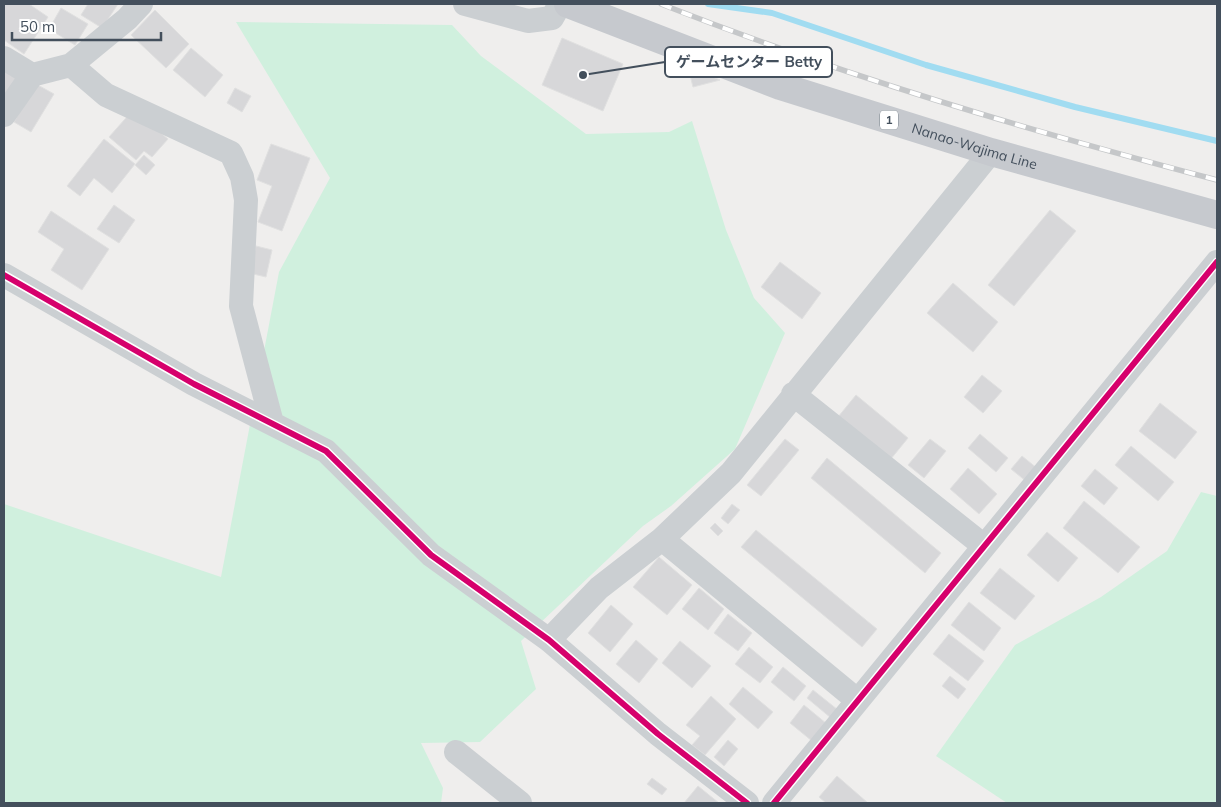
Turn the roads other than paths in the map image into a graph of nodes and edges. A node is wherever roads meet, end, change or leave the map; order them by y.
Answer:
1 (141, 4) edge
2 (465, 4) edge
3 (560, 4) edge
4 (568, 4) edge
5 (4, 58) edge
6 (71, 65) junction
7 (32, 75) junction
8 (4, 116) edge
9 (991, 152) junction
10 (1217, 214) edge
11 (1217, 262) edge
12 (4, 275) edge
13 (793, 394) junction
14 (272, 423) junction
15 (662, 539) junction
16 (984, 546) junction
17 (549, 640) junction
18 (857, 700) junction
19 (456, 752) dead end
20 (520, 803) edge
21 (748, 803) edge
22 (774, 803) edge

1 - 6 street
2 - 3 street
4 - 9 main road, Nanao-Wajima Line / 1
5 - 7 street
6 - 7 street
6 - 14 street
7 - 8 street
9 - 10 main road, Nanao-Wajima Line / 1
9 - 13 street
11 - 16 street
12 - 14 street
13 - 15 street
13 - 16 street
14 - 17 street
15 - 17 street
15 - 18 street
16 - 18 street
17 - 21 street
18 - 22 street
19 - 20 street

